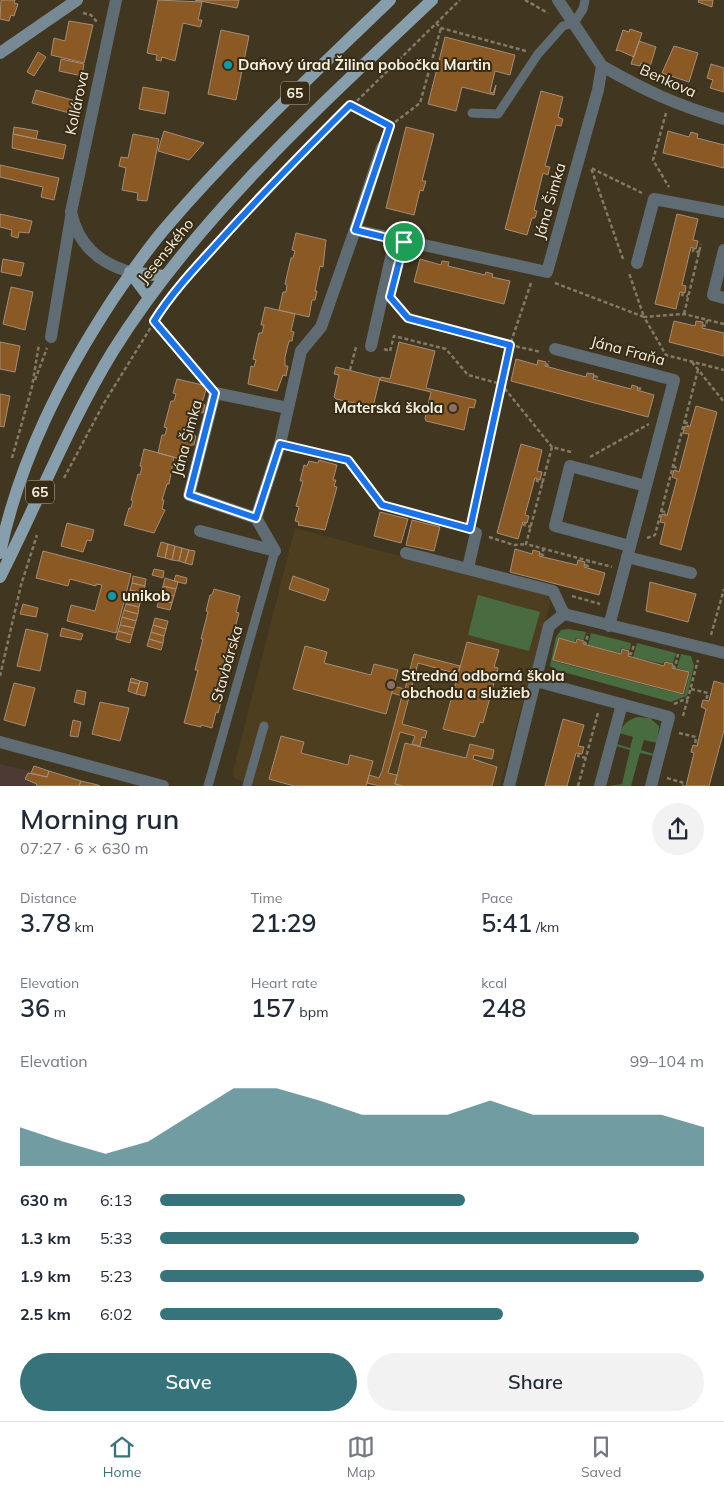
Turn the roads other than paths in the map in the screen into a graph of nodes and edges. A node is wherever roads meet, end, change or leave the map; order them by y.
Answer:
1 (116, 0) edge
2 (390, 0) edge
3 (432, 0) edge
4 (558, 0) edge
5 (585, 0) edge
6 (76, 6) edge
7 (568, 25) junction
8 (0, 54) edge
9 (602, 66) junction
10 (472, 113) dead end
11 (724, 119) edge
12 (382, 147) road end
13 (72, 212) junction
14 (724, 212) edge
15 (355, 230) junction
16 (395, 240) junction
17 (724, 250) edge
18 (632, 267) road end
19 (130, 272) junction
20 (164, 276) junction
21 (149, 297) junction
22 (724, 298) edge
23 (45, 338) road end
24 (371, 346) road end
25 (555, 348) dead end
26 (288, 408) junction
27 (646, 486) junction
28 (256, 518) junction
29 (200, 531) dead end
30 (476, 534) road end
31 (275, 551) junction
32 (628, 551) junction
33 (0, 553) edge
34 (406, 553) dead end
35 (468, 568) junction
36 (691, 573) dead end
37 (0, 577) edge
38 (564, 614) junction
39 (609, 626) junction
40 (724, 653) edge
41 (536, 681) junction
42 (622, 704) junction
43 (264, 726) dead end
44 (0, 742) edge
45 (163, 786) edge
46 (208, 786) edge
47 (247, 786) edge
48 (509, 786) edge
49 (600, 786) edge
50 (651, 786) edge

1 - 13 street, Kollárova
2 - 19 main road, Jesenského / 65
3 - 20 main road, Jesenského / 65
4 - 7 street
5 - 7 lane
6 - 8 street
7 - 9 street
7 - 10 lane
9 - 11 street, Benkova
9 - 16 street, Jána Šimka
12 - 15 street
13 - 19 street, Kollárova
13 - 23 street, Kollárova
14 - 18 street
15 - 16 street, Jána Šimka
15 - 26 street
16 - 24 street
17 - 22 street
19 - 20 main road
19 - 21 main road
19 - 33 main road, 65
20 - 21 main road, Jesenského / 65
21 - 37 main road, Jesenského / 65
25 - 27 street, Jána Fraňa
26 - 28 street
26 - 28 street, Jána Šimka
27 - 32 street, Jána Fraňa
27 - 32 street
28 - 31 street
29 - 31 street
30 - 35 street
31 - 46 lane, Stavbárska
32 - 36 street
32 - 39 street, Jána Fraňa
34 - 35 street
35 - 38 street
38 - 39 street
38 - 41 street
39 - 40 street
41 - 42 street
41 - 48 street
42 - 49 street
42 - 50 street
43 - 47 lane
44 - 45 street

